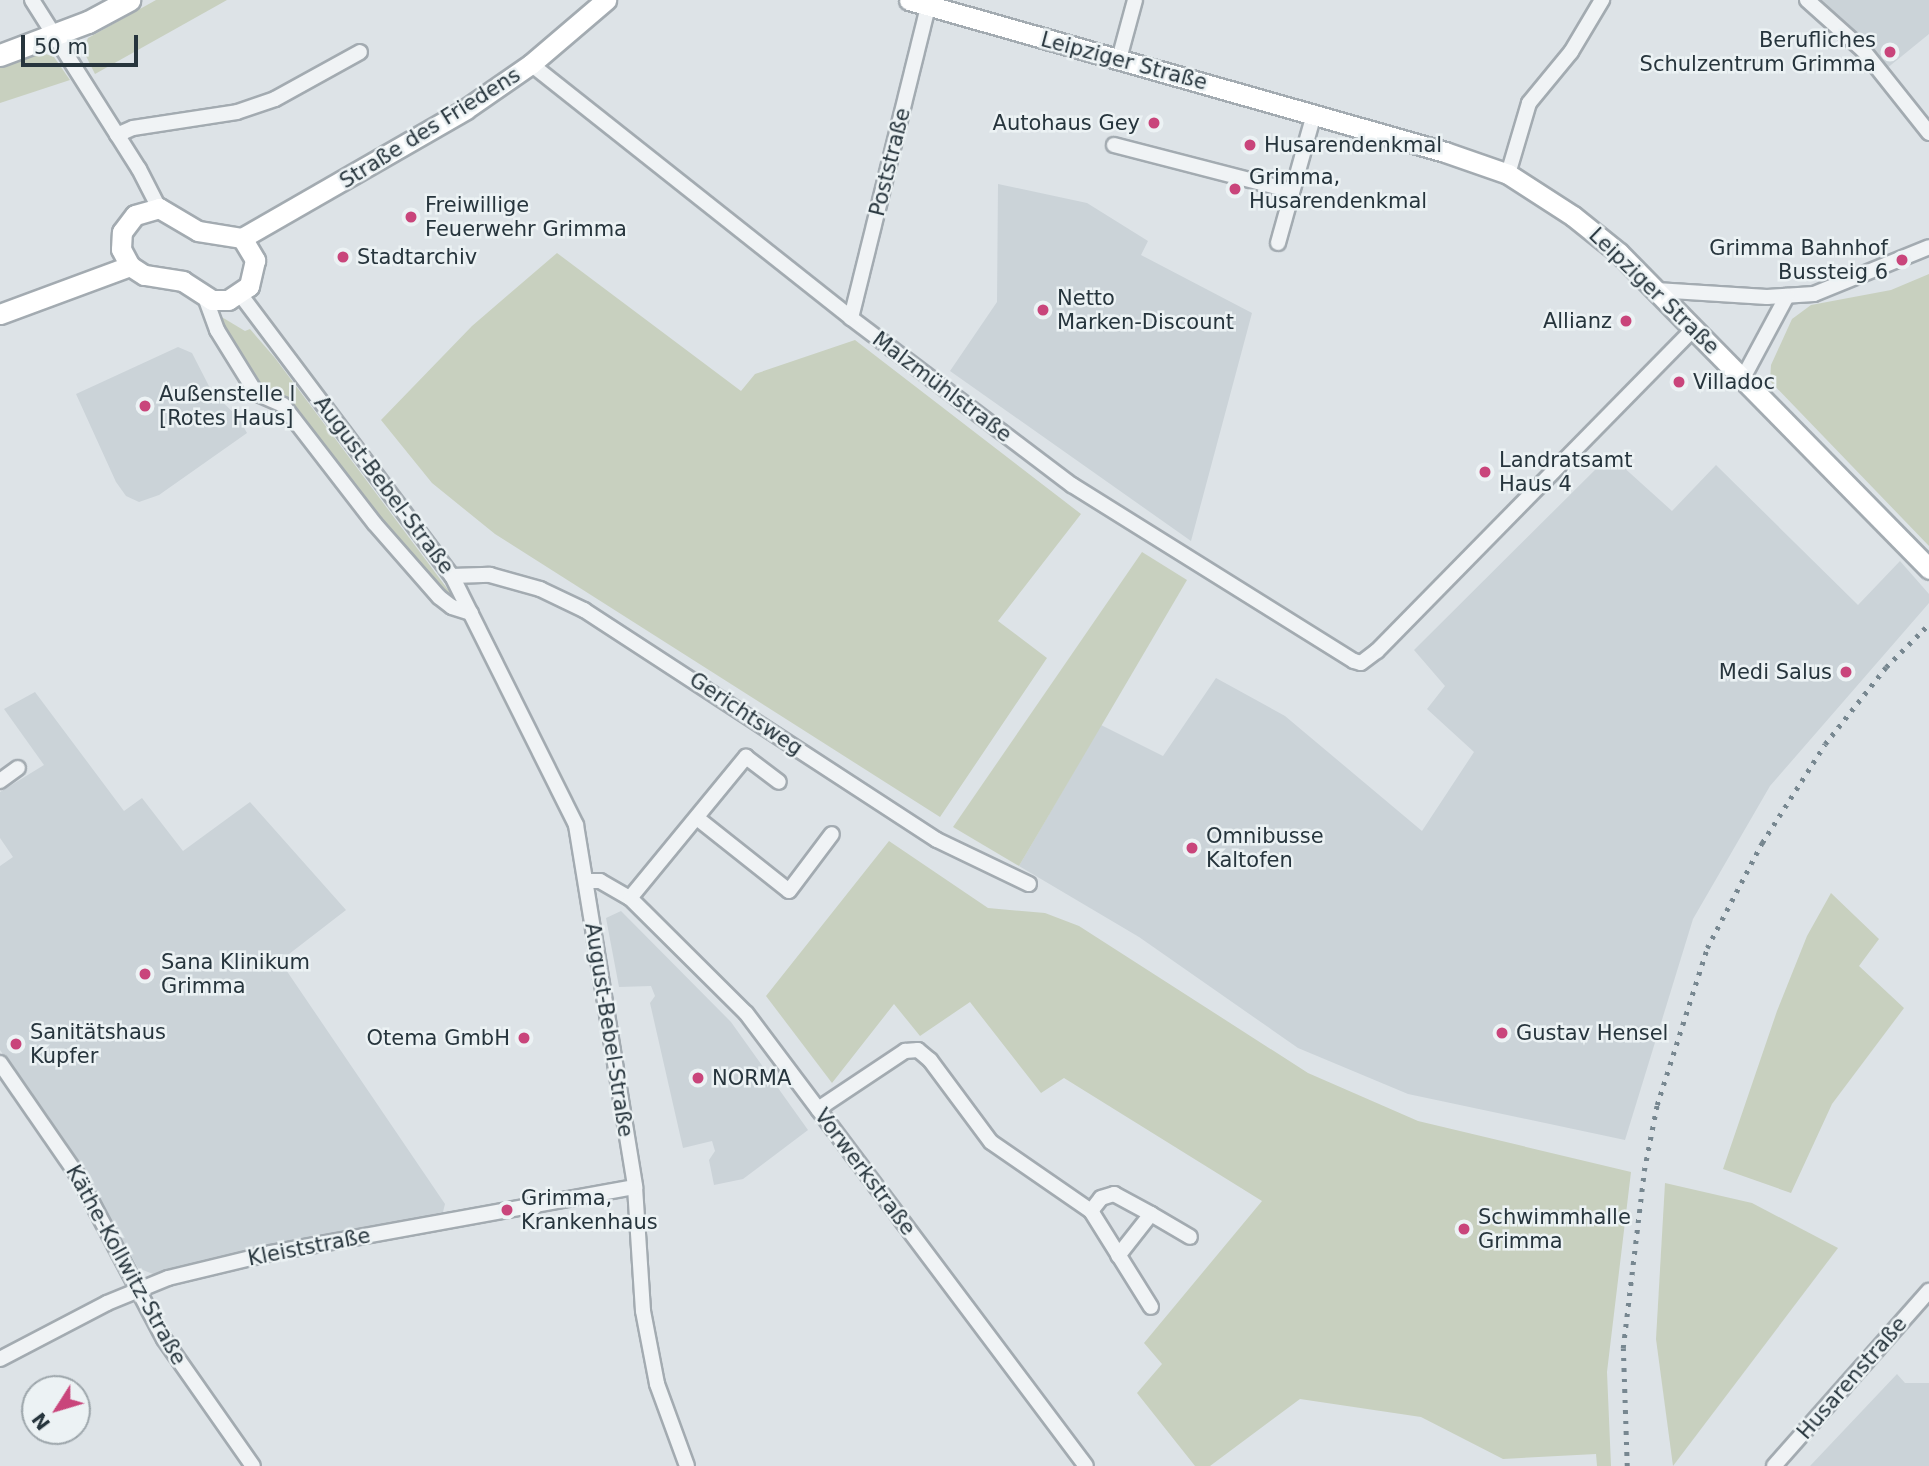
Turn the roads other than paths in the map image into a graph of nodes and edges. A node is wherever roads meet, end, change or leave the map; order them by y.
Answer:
1 (32, 0) edge
2 (129, 0) edge
3 (606, 0) edge
4 (1135, 0) edge
5 (1602, 0) edge
6 (1807, 0) edge
7 (918, 3) edge
8 (53, 36) junction
9 (360, 52) dead end
10 (0, 55) edge
11 (1119, 59) junction
12 (531, 64) junction
13 (1314, 114) junction
14 (1929, 133) edge
15 (117, 135) junction
16 (1114, 145) dead end
17 (1508, 174) junction
18 (1292, 191) junction
19 (159, 208) junction
20 (242, 238) junction
21 (1278, 243) dead end
22 (1929, 247) edge
23 (130, 266) junction
24 (1656, 290) junction
25 (240, 294) junction
26 (205, 296) junction
27 (1787, 296) junction
28 (0, 314) edge
29 (851, 318) junction
30 (1694, 328) junction
31 (1743, 378) junction
32 (1929, 569) edge
33 (452, 576) junction
34 (471, 613) junction
35 (18, 768) dead end
36 (0, 781) edge
37 (779, 782) dead end
38 (697, 818) junction
39 (832, 834) dead end
40 (587, 881) junction
41 (1029, 884) dead end
42 (630, 898) junction
43 (0, 1065) edge
44 (818, 1109) junction
45 (635, 1187) junction
46 (1091, 1211) junction
47 (1151, 1214) junction
48 (1190, 1237) dead end
49 (1118, 1256) junction
50 (138, 1288) junction
51 (1929, 1291) edge
52 (1152, 1307) dead end
53 (0, 1359) edge
54 (253, 1466) edge
55 (687, 1466) edge
56 (1086, 1466) edge
57 (1774, 1466) edge

1 - 8 street
2 - 8 main road
3 - 12 main road, Straße des Friedens
4 - 11 street
5 - 17 street
6 - 14 street
7 - 11 main road, Leipziger Straße
7 - 29 street, Poststraße
8 - 10 main road
8 - 15 street
9 - 15 street
11 - 13 main road, Leipziger Straße
12 - 20 main road, Straße des Friedens
12 - 29 street, Malzmühlstraße
13 - 17 main road, Leipziger Straße
13 - 18 street
15 - 19 street
16 - 18 street
17 - 24 main road, Leipziger Straße
18 - 21 street
19 - 20 main road
19 - 23 main road
20 - 25 main road
22 - 27 street
23 - 26 main road
23 - 28 main road
24 - 27 street
24 - 30 main road, Leipziger Straße
25 - 26 main road
25 - 33 street, August-Bebel-Straße
26 - 34 street, August-Bebel-Straße
27 - 31 street
29 - 30 street, Malzmühlstraße
30 - 31 main road, Leipziger Straße
31 - 32 main road, Leipziger Straße
33 - 34 street, August-Bebel-Straße
33 - 41 street, Gerichtsweg
34 - 40 street, August-Bebel-Straße
35 - 36 street
37 - 38 street
38 - 39 street
38 - 42 street
40 - 42 street, Vorwerkstraße
40 - 45 street, August-Bebel-Straße
42 - 44 street, Vorwerkstraße
43 - 50 street, Käthe-Kollwitz-Straße
44 - 46 street
44 - 56 street, Vorwerkstraße
45 - 50 street, Kleiststraße
45 - 55 street, August-Bebel-Straße
46 - 47 street
46 - 49 street
47 - 48 street
47 - 49 street
49 - 52 street
50 - 53 street, Kleiststraße
50 - 54 street, Käthe-Kollwitz-Straße
51 - 57 street, Husarenstraße

